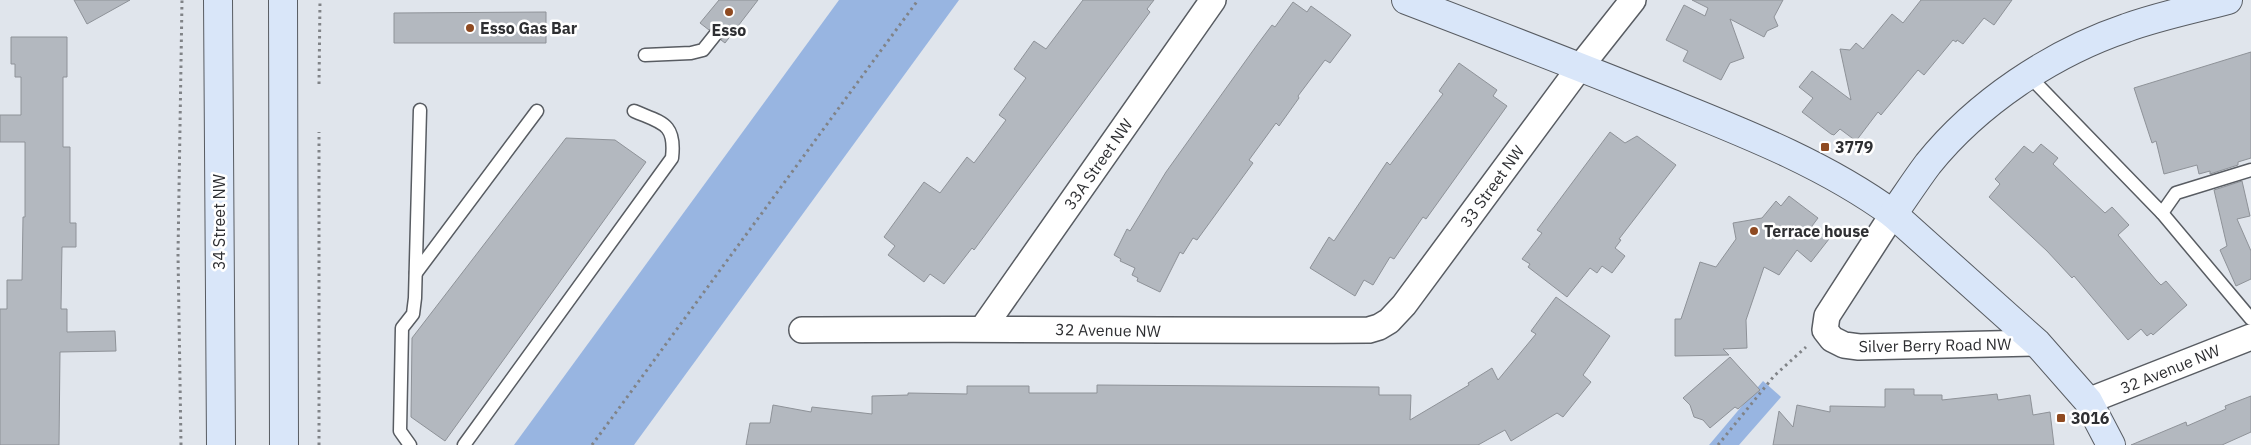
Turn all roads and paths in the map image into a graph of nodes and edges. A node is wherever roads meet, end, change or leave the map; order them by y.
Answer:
1 (182, 0) edge
2 (218, 0) edge
3 (283, 0) edge
4 (320, 0) edge
5 (918, 0) edge
6 (1213, 0) edge
7 (1406, 0) edge
8 (1633, 0) edge
9 (2228, 0) edge
10 (715, 35) dead end
11 (645, 54) dead end
12 (1580, 67) junction
13 (2029, 76) junction
14 (319, 84) dead end
15 (420, 110) dead end
16 (537, 111) dead end
17 (634, 111) dead end
18 (319, 132) dead end
19 (2251, 170) edge
20 (2162, 212) junction
21 (1893, 214) junction
22 (416, 273) junction
23 (1404, 305) joint
24 (2251, 318) edge
25 (983, 328) junction
26 (802, 330) dead end
27 (1825, 330) junction
28 (2251, 337) edge
29 (2037, 343) junction
30 (2088, 401) junction
31 (181, 445) edge
32 (221, 445) edge
33 (284, 445) edge
34 (319, 445) edge
35 (410, 445) edge
36 (464, 445) edge
37 (592, 445) edge
38 (1718, 445) edge
39 (2112, 445) edge

1 - 31 path
2 - 32 street, 34 Street NW
3 - 33 street
4 - 14 path
5 - 37 path
6 - 25 street, 33A Street NW
7 - 12 street, Silver Berry Road NW
8 - 12 street
9 - 13 street
10 - 11 lane
12 - 21 street, Silver Berry Road NW
12 - 23 street, 33 Street NW
13 - 20 lane
13 - 21 street
15 - 22 lane
16 - 22 lane
17 - 36 lane
18 - 34 path
19 - 20 lane
20 - 24 lane
21 - 27 street
21 - 29 street, Silver Berry Road NW
22 - 35 lane
23 - 25 street, 32 Avenue NW
25 - 26 street, 32 Avenue NW
27 - 29 street, Silver Berry Road NW
27 - 38 path
28 - 30 street, 32 Avenue NW
29 - 30 street, Silver Berry Road NW
30 - 39 street, Silver Berry Road NW

